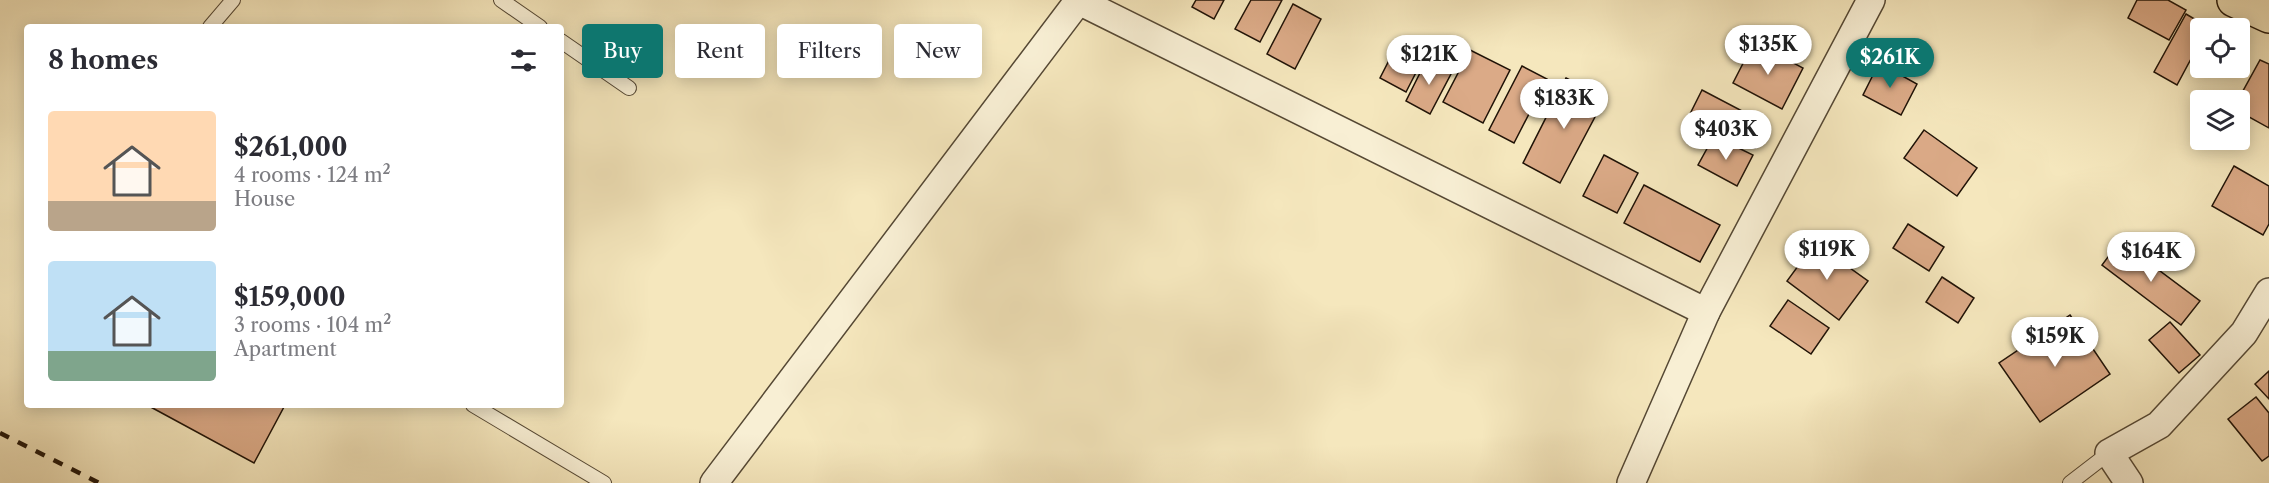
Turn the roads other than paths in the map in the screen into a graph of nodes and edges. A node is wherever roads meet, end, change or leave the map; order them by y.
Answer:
1 (233, 0) edge
2 (501, 0) edge
3 (1078, 0) edge
4 (1871, 0) edge
5 (2234, 0) edge
6 (2269, 16) edge
7 (213, 24) edge
8 (536, 24) edge
9 (564, 43) edge
10 (629, 88) dead end
11 (2269, 292) edge
12 (1706, 312) junction
13 (478, 408) edge
14 (2109, 453) junction
15 (604, 483) edge
16 (714, 483) edge
17 (1631, 483) edge
18 (2070, 483) edge
19 (2129, 483) edge

1 - 7 lane
2 - 8 lane
3 - 12 street
3 - 16 street
4 - 12 street
5 - 6 main road
9 - 10 lane
11 - 14 street
12 - 17 street
13 - 15 lane
14 - 18 lane
14 - 19 street

